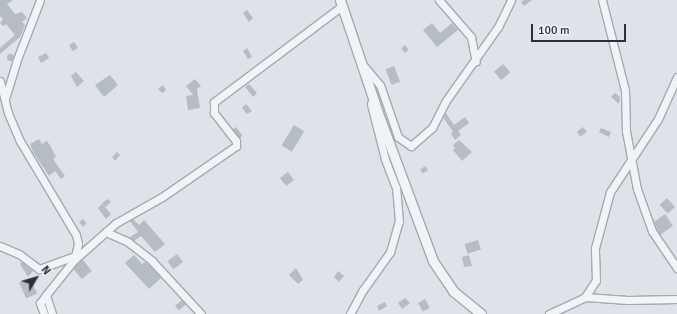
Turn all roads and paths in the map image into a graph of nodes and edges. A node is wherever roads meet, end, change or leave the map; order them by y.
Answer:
1 (40, 0) edge
2 (438, 0) edge
3 (511, 0) edge
4 (602, 0) edge
5 (341, 3) edge
6 (476, 62) junction
7 (362, 64) junction
8 (677, 77) edge
9 (0, 81) edge
10 (370, 91) junction
11 (5, 101) junction
12 (631, 159) junction
13 (106, 232) junction
14 (0, 246) edge
15 (74, 258) junction
16 (677, 268) edge
17 (46, 295) junction
18 (585, 297) junction
19 (677, 299) edge
20 (44, 314) edge
21 (52, 314) edge
22 (201, 314) edge
23 (350, 314) edge
24 (481, 314) edge
25 (549, 314) edge

1 - 11 street
2 - 6 street
3 - 6 street
4 - 12 street
5 - 7 street
5 - 13 street
6 - 7 street
7 - 10 street
8 - 12 street
9 - 11 street
10 - 23 street
10 - 24 street
11 - 15 street
12 - 16 street
12 - 18 street
13 - 15 street
13 - 22 street
14 - 15 street
15 - 17 street
17 - 20 street
17 - 21 street
18 - 19 street
18 - 25 street

